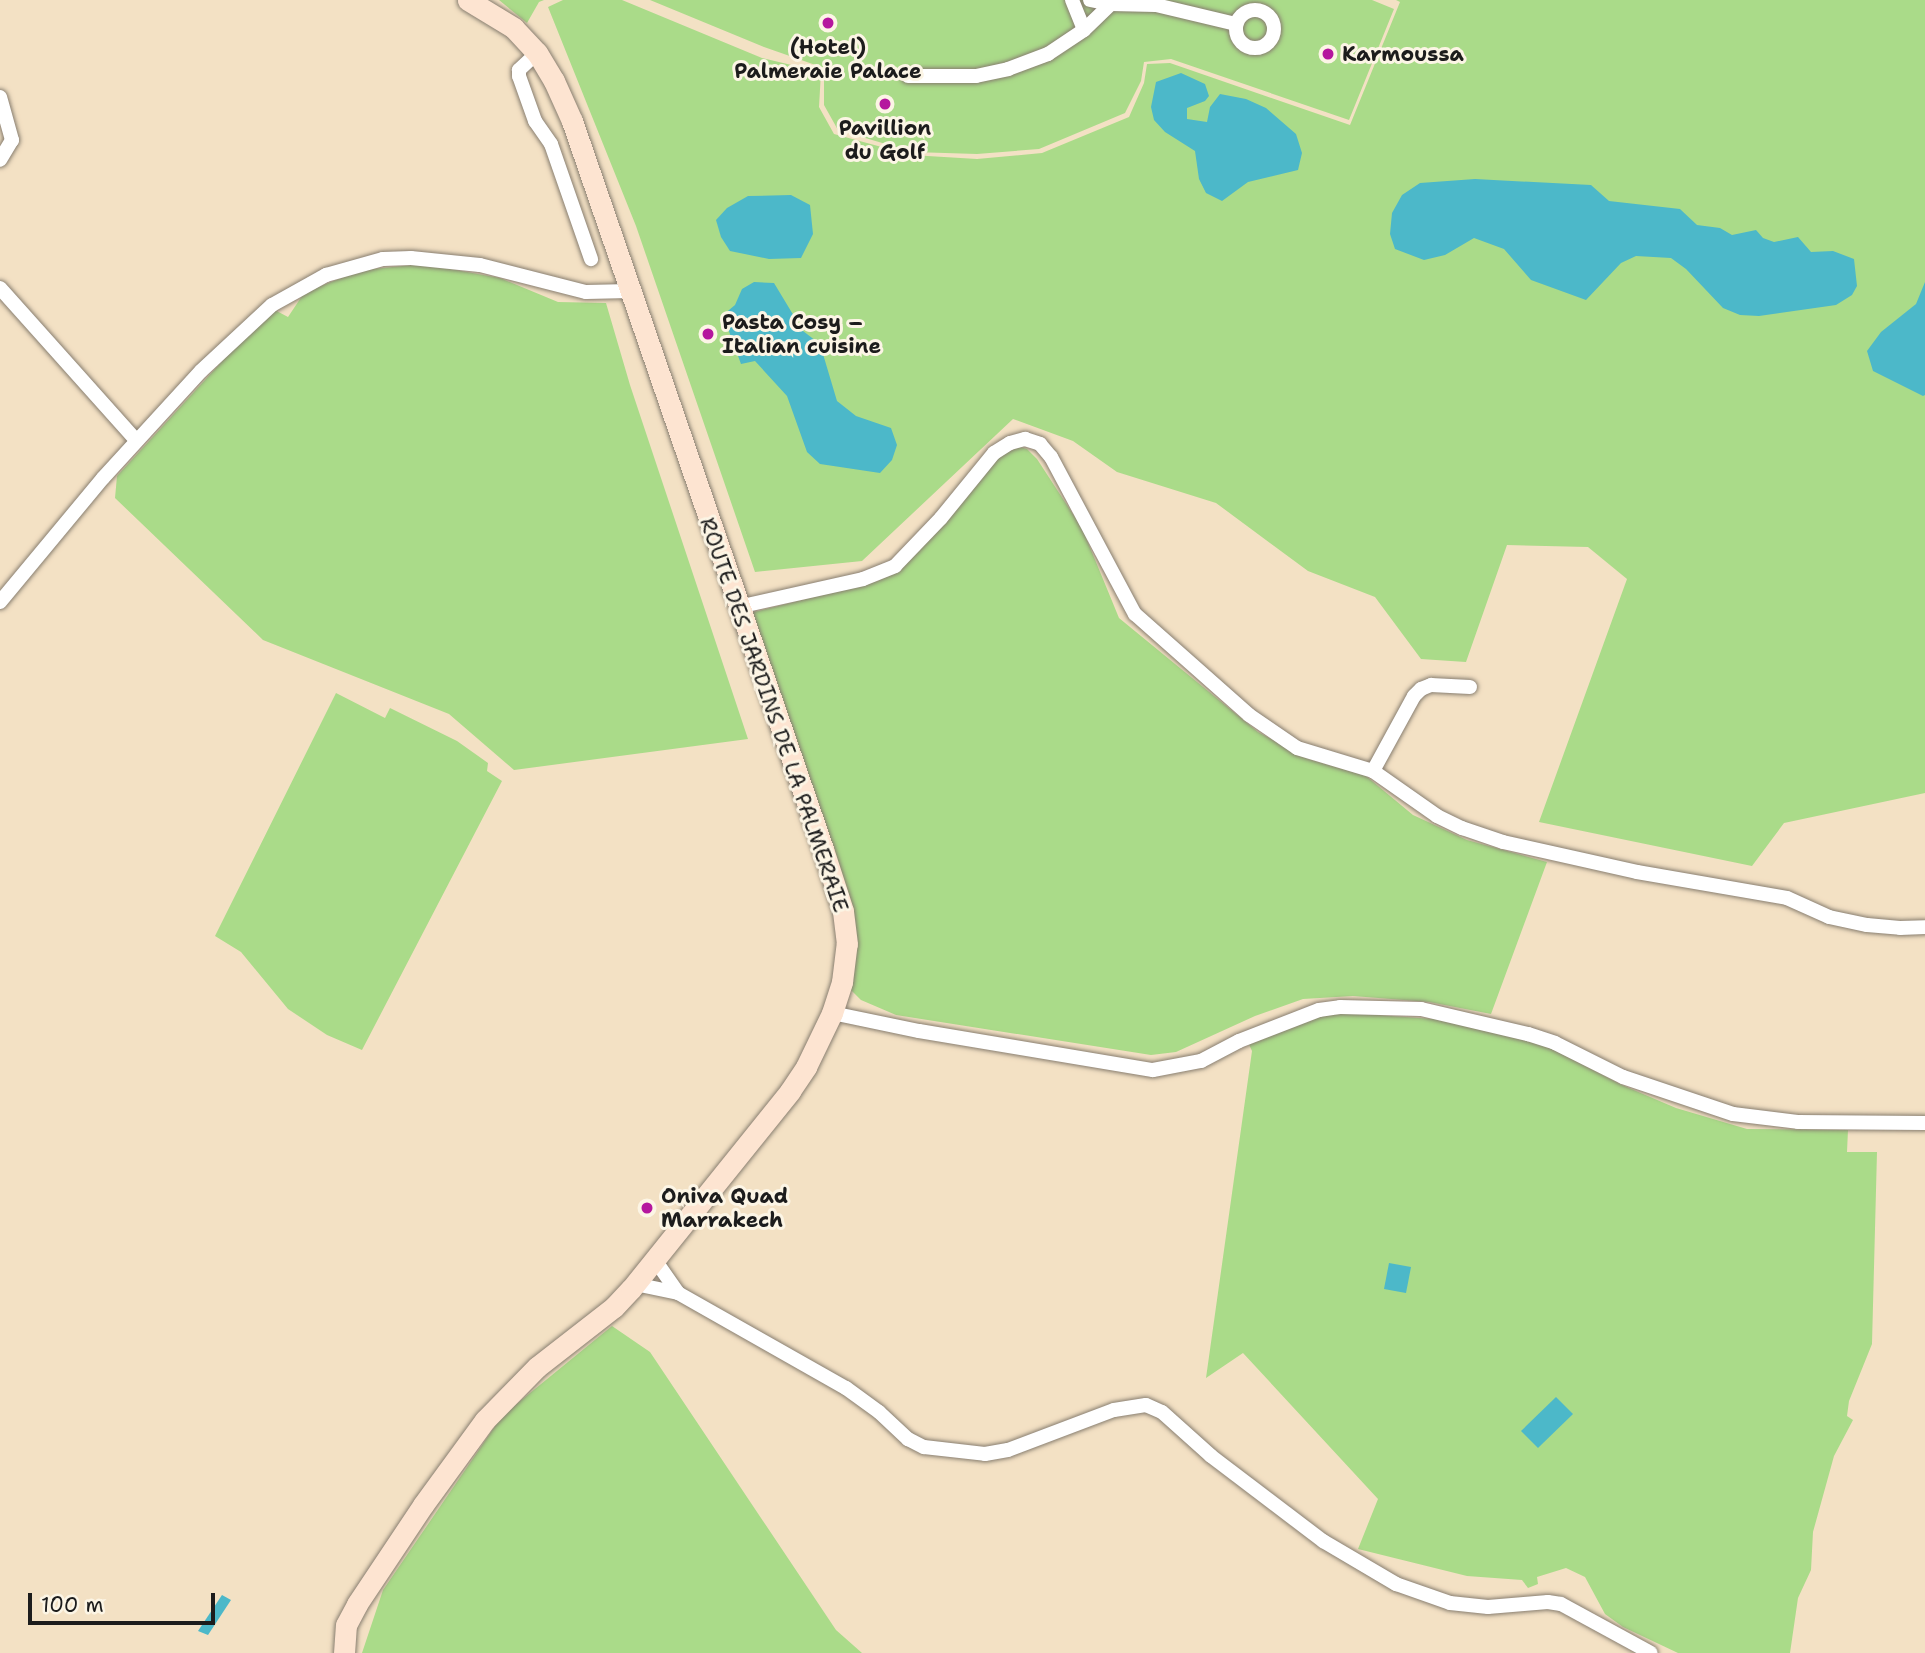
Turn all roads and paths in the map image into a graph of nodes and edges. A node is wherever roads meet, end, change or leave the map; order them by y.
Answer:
1 (468, 0) edge
2 (1072, 0) edge
3 (1090, 0) edge
4 (1111, 4) junction
5 (1236, 24) dead end
6 (1084, 30) junction
7 (537, 53) junction
8 (908, 76) dead end
9 (0, 97) edge
10 (5, 131) edge
11 (0, 160) edge
12 (591, 259) dead end
13 (0, 288) edge
14 (629, 291) junction
15 (137, 441) junction
16 (0, 601) edge
17 (738, 607) junction
18 (1471, 687) dead end
19 (1373, 771) junction
20 (1925, 927) edge
21 (832, 1013) junction
22 (1925, 1123) edge
23 (654, 1260) junction
24 (635, 1284) junction
25 (678, 1293) junction
26 (344, 1653) edge
27 (1651, 1653) edge

1 - 7 street, ROUTE DES JARDINS DE LA PALMERAIE
2 - 6 street
3 - 4 street
4 - 5 street
4 - 6 street
6 - 8 street
7 - 12 street
7 - 14 street, ROUTE DES JARDINS DE LA PALMERAIE
9 - 10 street
10 - 11 street
13 - 15 street
14 - 15 street
14 - 17 street, ROUTE DES JARDINS DE LA PALMERAIE
15 - 16 street
17 - 19 street
17 - 21 street, ROUTE DES JARDINS DE LA PALMERAIE
18 - 19 street
19 - 20 street
21 - 22 street
21 - 23 street, ROUTE DES JARDINS DE LA PALMERAIE
23 - 24 street, ROUTE DES JARDINS DE LA PALMERAIE
23 - 25 street
24 - 25 street
24 - 26 street, ROUTE DES JARDINS DE LA PALMERAIE
25 - 27 street

